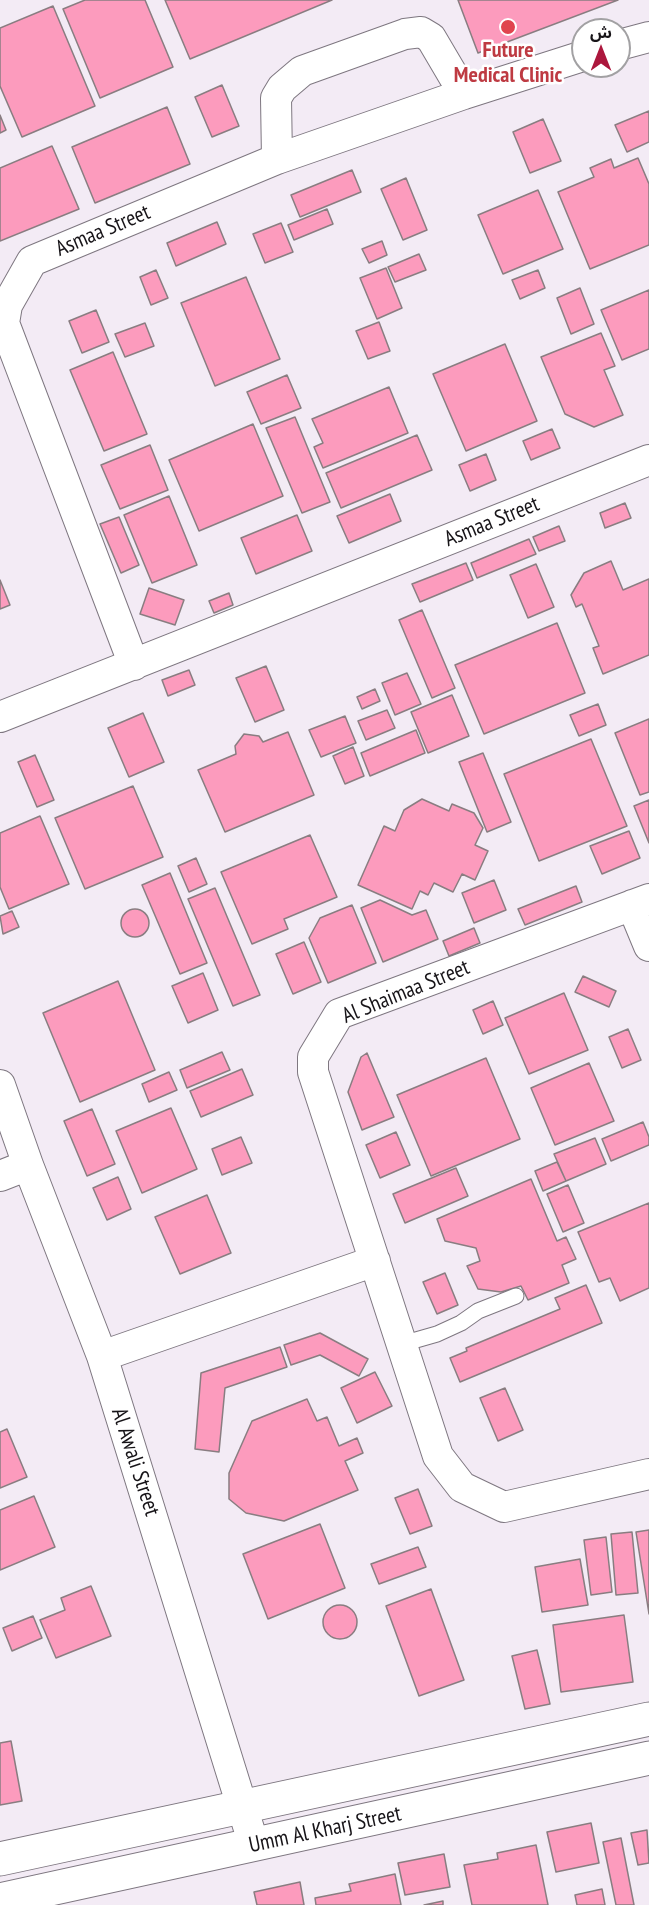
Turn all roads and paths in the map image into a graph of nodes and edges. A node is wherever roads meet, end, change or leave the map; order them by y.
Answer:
1 (649, 37) edge
2 (631, 42) edge
3 (571, 60) edge
4 (464, 94) junction
5 (277, 159) junction
6 (649, 460) edge
7 (134, 665) junction
8 (0, 717) edge
9 (641, 902) edge
10 (649, 946) edge
11 (0, 1085) edge
12 (28, 1165) junction
13 (0, 1176) edge
14 (375, 1261) junction
15 (516, 1296) dead end
16 (402, 1344) junction
17 (102, 1356) junction
18 (649, 1474) edge
19 (649, 1719) edge
20 (649, 1758) edge
21 (244, 1807) junction
22 (255, 1845) junction
23 (0, 1859) edge
24 (0, 1900) edge

1 - 2 street
3 - 4 street, Asmaa Street
4 - 5 street, Asmaa Street
4 - 5 street
5 - 7 street, Asmaa Street
6 - 7 street, Asmaa Street
7 - 8 street, Asmaa Street
9 - 10 street
9 - 14 street, Al Shaimaa Street
11 - 12 street, Al Awali Street
12 - 13 street
12 - 17 street, Al Awali Street
14 - 16 street, Al Shaimaa Street
14 - 17 street
15 - 16 lane
16 - 18 street, Al Shaimaa Street
17 - 21 street, Al Awali Street
19 - 21 street, Umm Al Kharj Street
20 - 22 street, Umm Al Kharj Street
21 - 22 street, Al Awali Street
21 - 23 street, Umm Al Kharj Street
22 - 24 street, Umm Al Kharj Street

